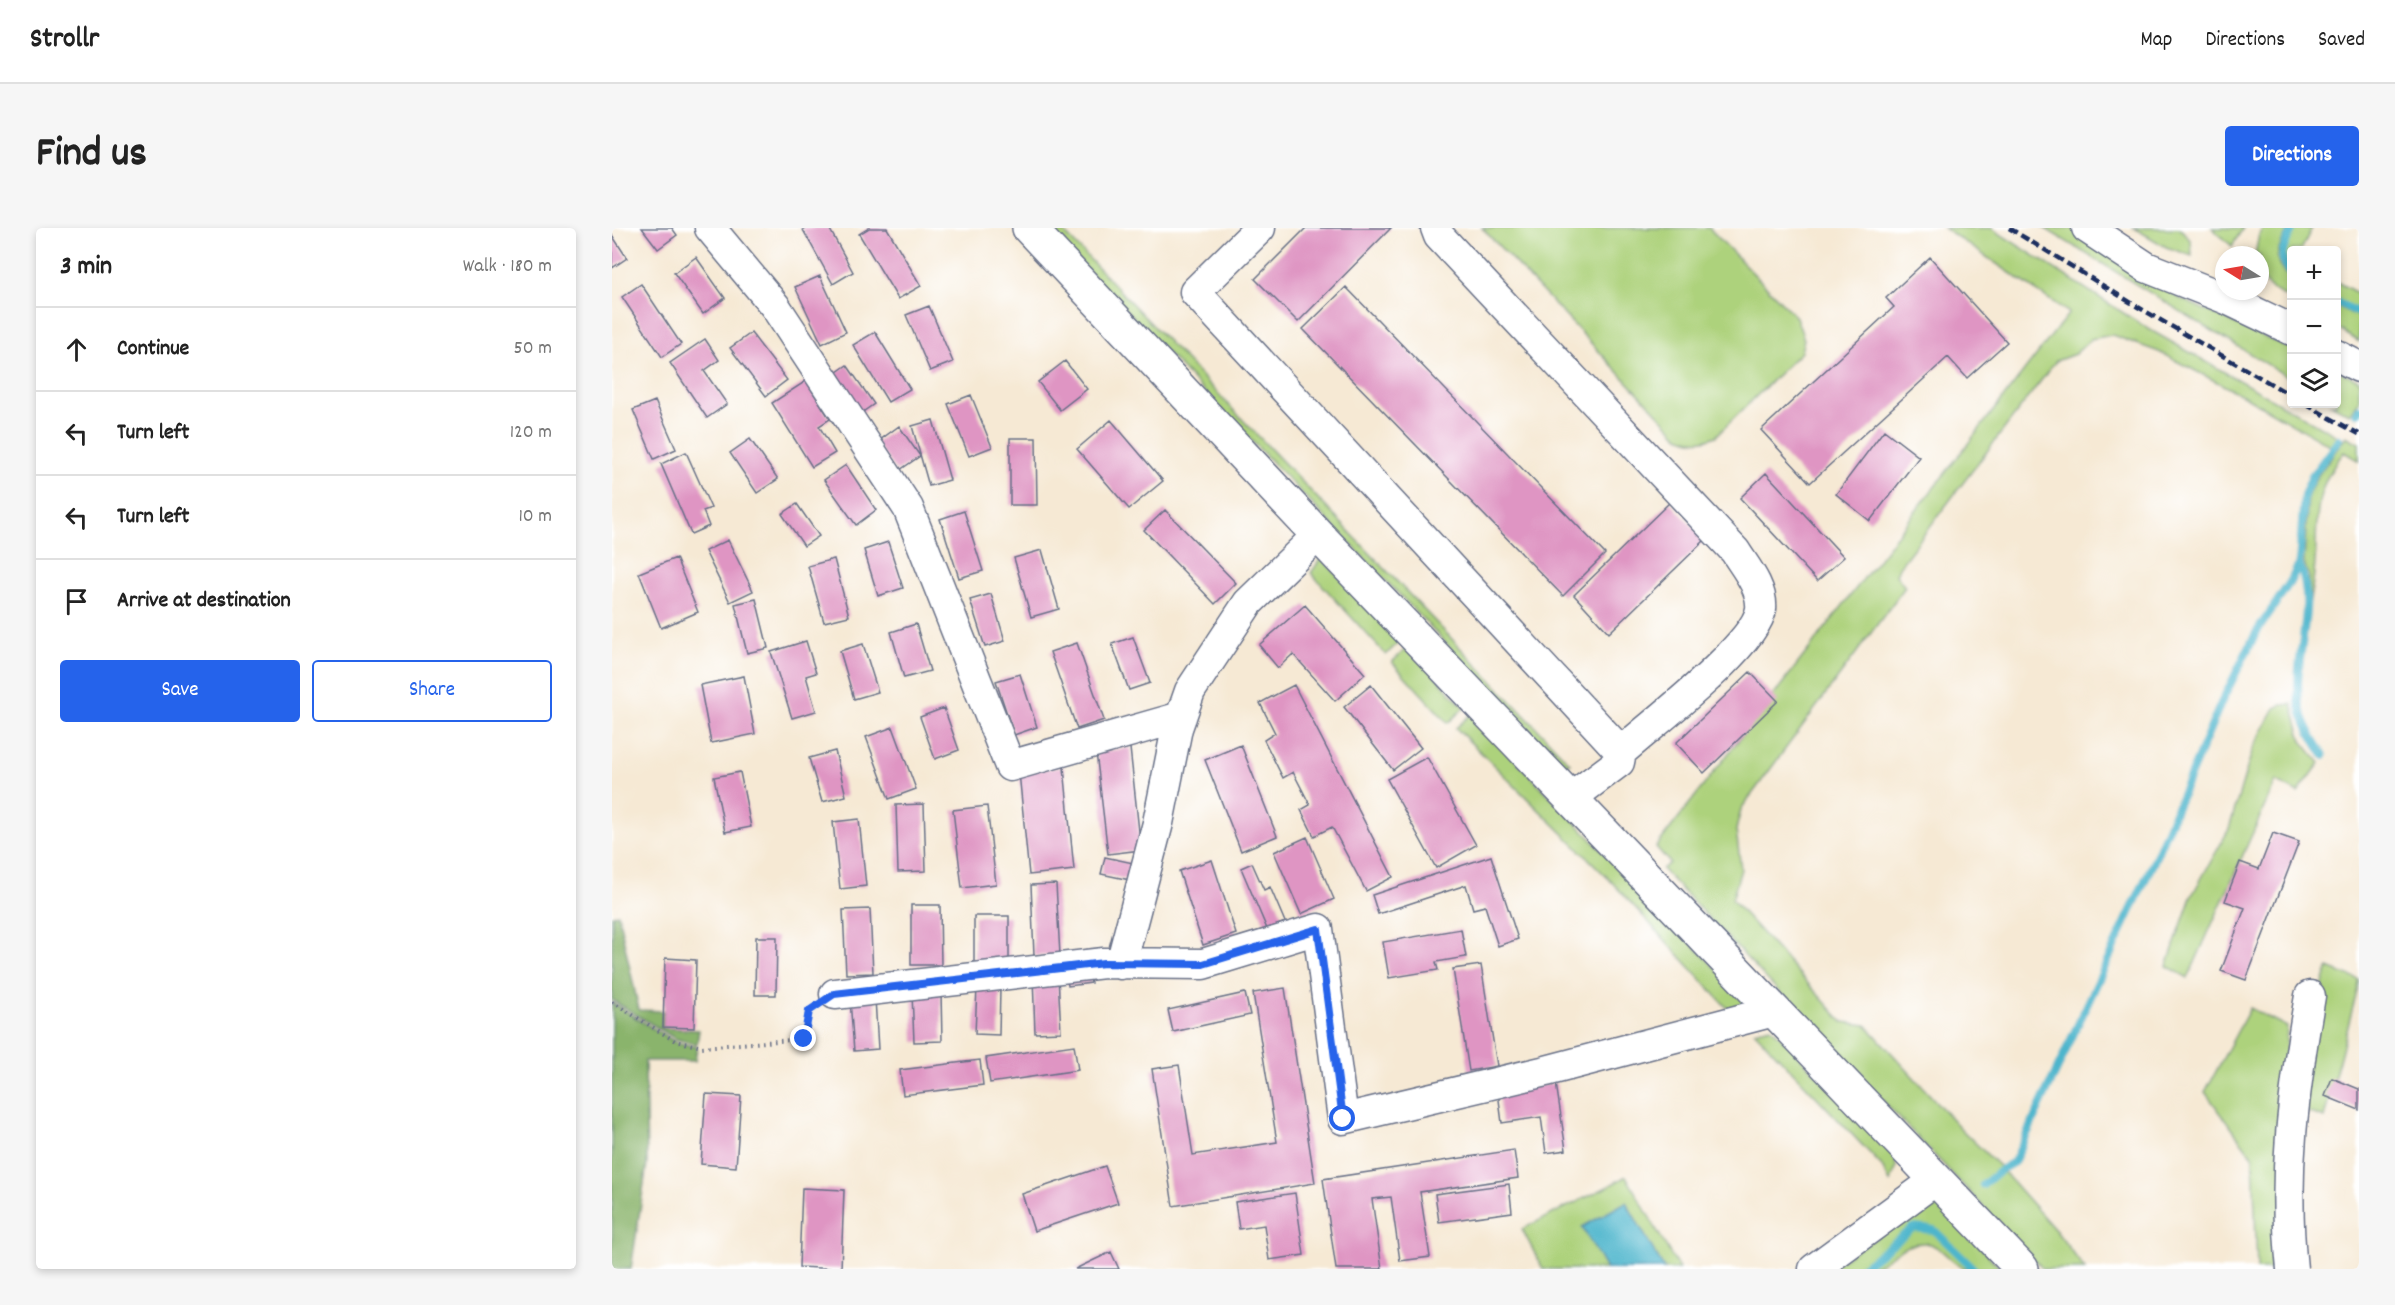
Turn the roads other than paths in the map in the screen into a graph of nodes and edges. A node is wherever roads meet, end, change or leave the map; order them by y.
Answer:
1 (710, 228) edge
2 (1029, 228) edge
3 (1260, 228) edge
4 (1436, 228) edge
5 (2087, 228) edge
6 (2287, 328) edge
7 (2341, 357) edge
8 (2359, 367) edge
9 (1318, 535) junction
10 (1181, 717) junction
11 (1621, 752) junction
12 (1571, 798) junction
13 (1121, 964) junction
14 (834, 994) road end
15 (2310, 996) dead end
16 (1774, 1011) junction
17 (1937, 1179) junction
18 (1814, 1269) edge
19 (2022, 1269) edge
20 (2292, 1269) edge

1 - 10 street
2 - 9 main road
3 - 11 street
4 - 11 street
5 - 6 street
7 - 8 street
9 - 10 street
9 - 12 main road
10 - 13 street
11 - 12 street
12 - 16 main road
13 - 14 street
13 - 16 street
15 - 20 street
16 - 17 main road
17 - 18 street
17 - 19 main road

